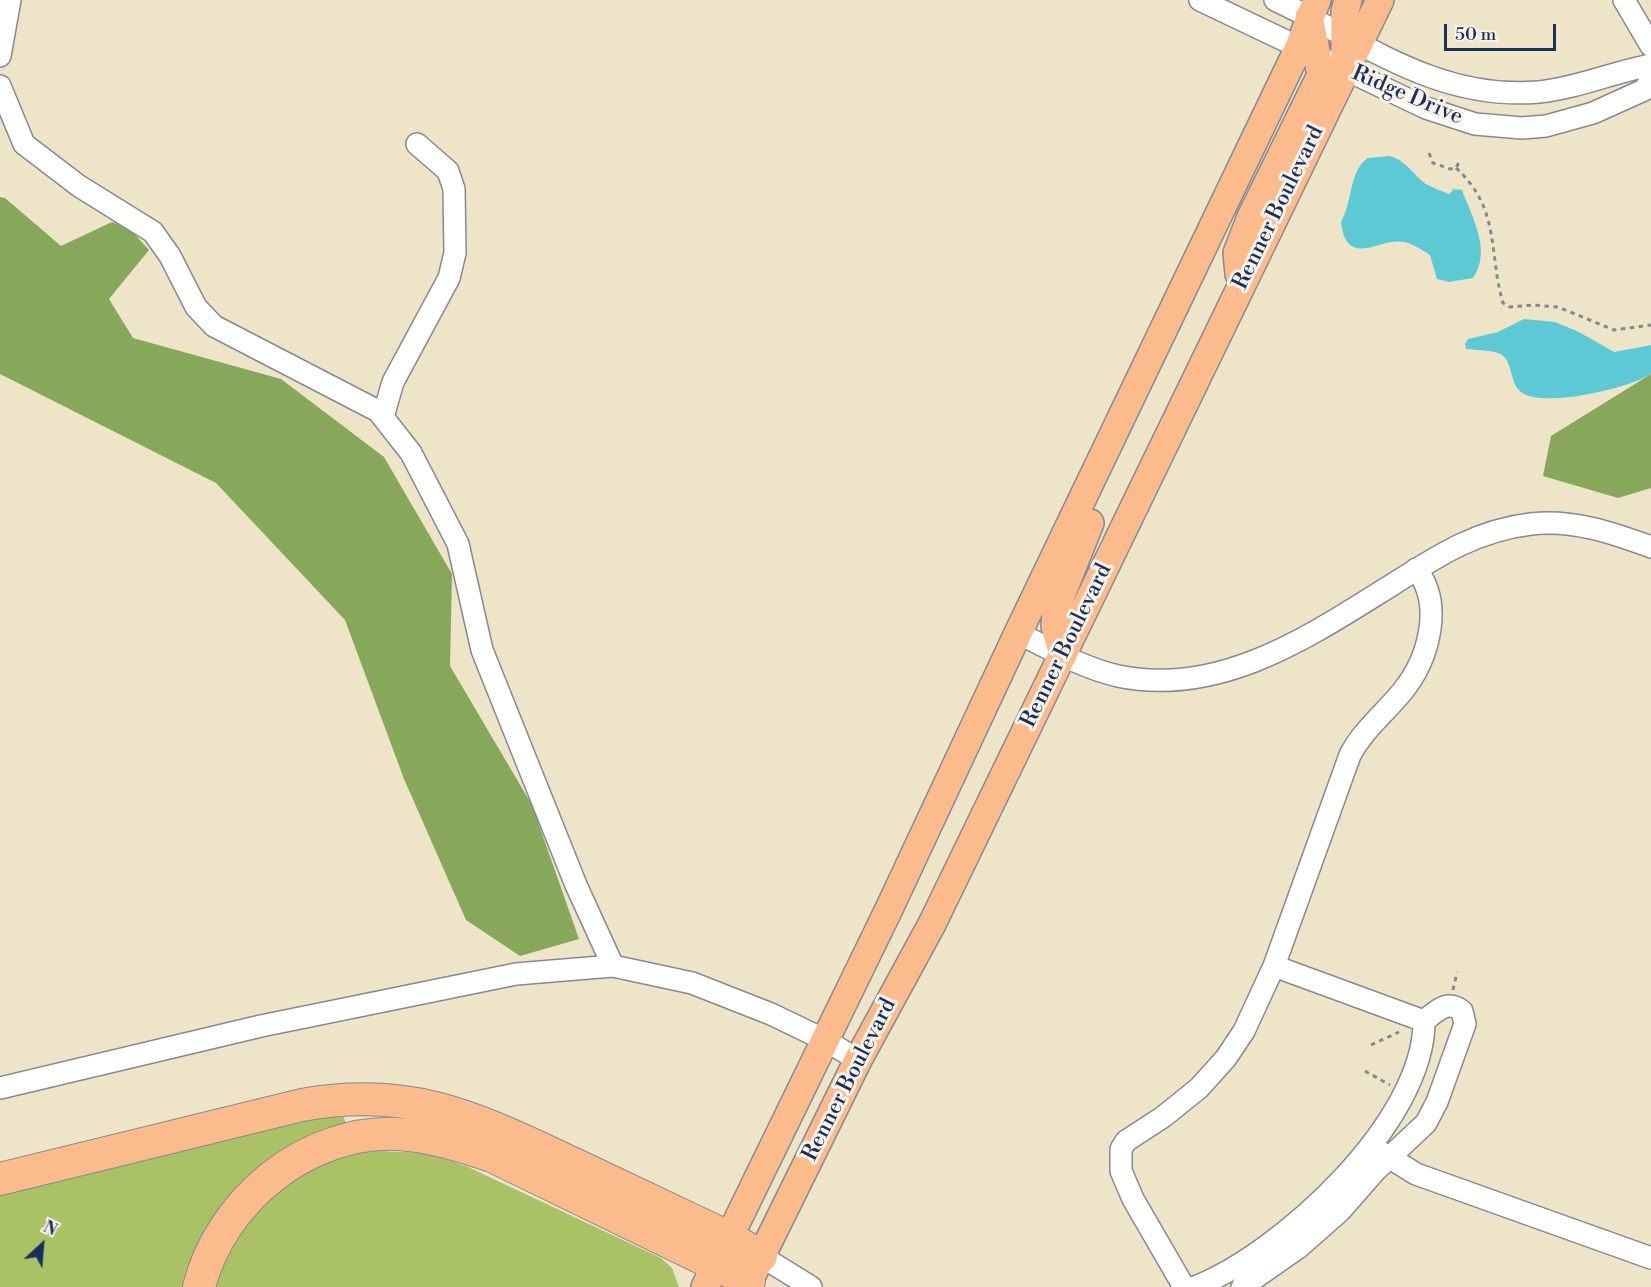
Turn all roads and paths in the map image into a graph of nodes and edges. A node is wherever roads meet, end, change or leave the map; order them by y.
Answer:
1 (10, 0) edge
2 (1200, 0) edge
3 (1275, 0) edge
4 (1348, 0) edge
5 (1380, 0) edge
6 (1624, 0) edge
7 (1313, 8) edge
8 (1351, 41) junction
9 (1651, 46) edge
10 (1308, 52) junction
11 (0, 56) edge
12 (1651, 65) edge
13 (1345, 71) junction
14 (1651, 80) edge
15 (0, 86) edge
16 (417, 144) dead end
17 (1429, 153) dead end
18 (1460, 160) dead end
19 (1456, 168) junction
20 (1240, 288) junction
21 (1651, 326) edge
22 (1150, 358) junction
23 (383, 417) junction
24 (1651, 547) edge
25 (1416, 569) junction
26 (1018, 633) junction
27 (1063, 655) junction
28 (613, 966) junction
29 (1274, 966) junction
30 (1424, 1021) junction
31 (825, 1040) junction
32 (1371, 1045) dead end
33 (858, 1060) junction
34 (0, 1088) edge
35 (1371, 1145) junction
36 (1389, 1158) junction
37 (0, 1179) edge
38 (1651, 1258) edge
39 (716, 1262) edge
40 (754, 1278) edge
41 (199, 1287) edge
42 (812, 1287) edge
43 (1184, 1287) edge
44 (1195, 1287) edge
45 (1242, 1287) edge

1 - 11 street
2 - 10 street, Ridge Drive
3 - 7 street, Ridge Drive
4 - 8 main road
5 - 8 main road, Renner Boulevard
6 - 9 street
7 - 8 street, Ridge Drive
7 - 10 main road, Renner Boulevard
8 - 12 street, Ridge Drive
8 - 13 main road, Renner Boulevard
10 - 13 street, Ridge Drive
10 - 20 main road
10 - 22 main road, Renner Boulevard
13 - 14 street, Ridge Drive
13 - 20 main road, Renner Boulevard
15 - 23 street
16 - 23 street
17 - 19 path
18 - 19 path
19 - 21 path
20 - 27 main road, Renner Boulevard
22 - 26 main road, Renner Boulevard
22 - 27 main road
23 - 28 street
24 - 25 street
25 - 27 street
25 - 29 street
26 - 27 street
26 - 31 main road, Renner Boulevard
27 - 33 main road, Renner Boulevard
28 - 31 street
28 - 34 street
29 - 30 street
29 - 43 street
30 - 32 path
30 - 35 street
30 - 36 street
31 - 33 street
31 - 39 main road, Renner Boulevard
33 - 40 main road, Renner Boulevard
35 - 36 street
35 - 44 street
36 - 38 street
36 - 45 street
37 - 39 highway
39 - 40 highway
39 - 41 highway
40 - 42 street

